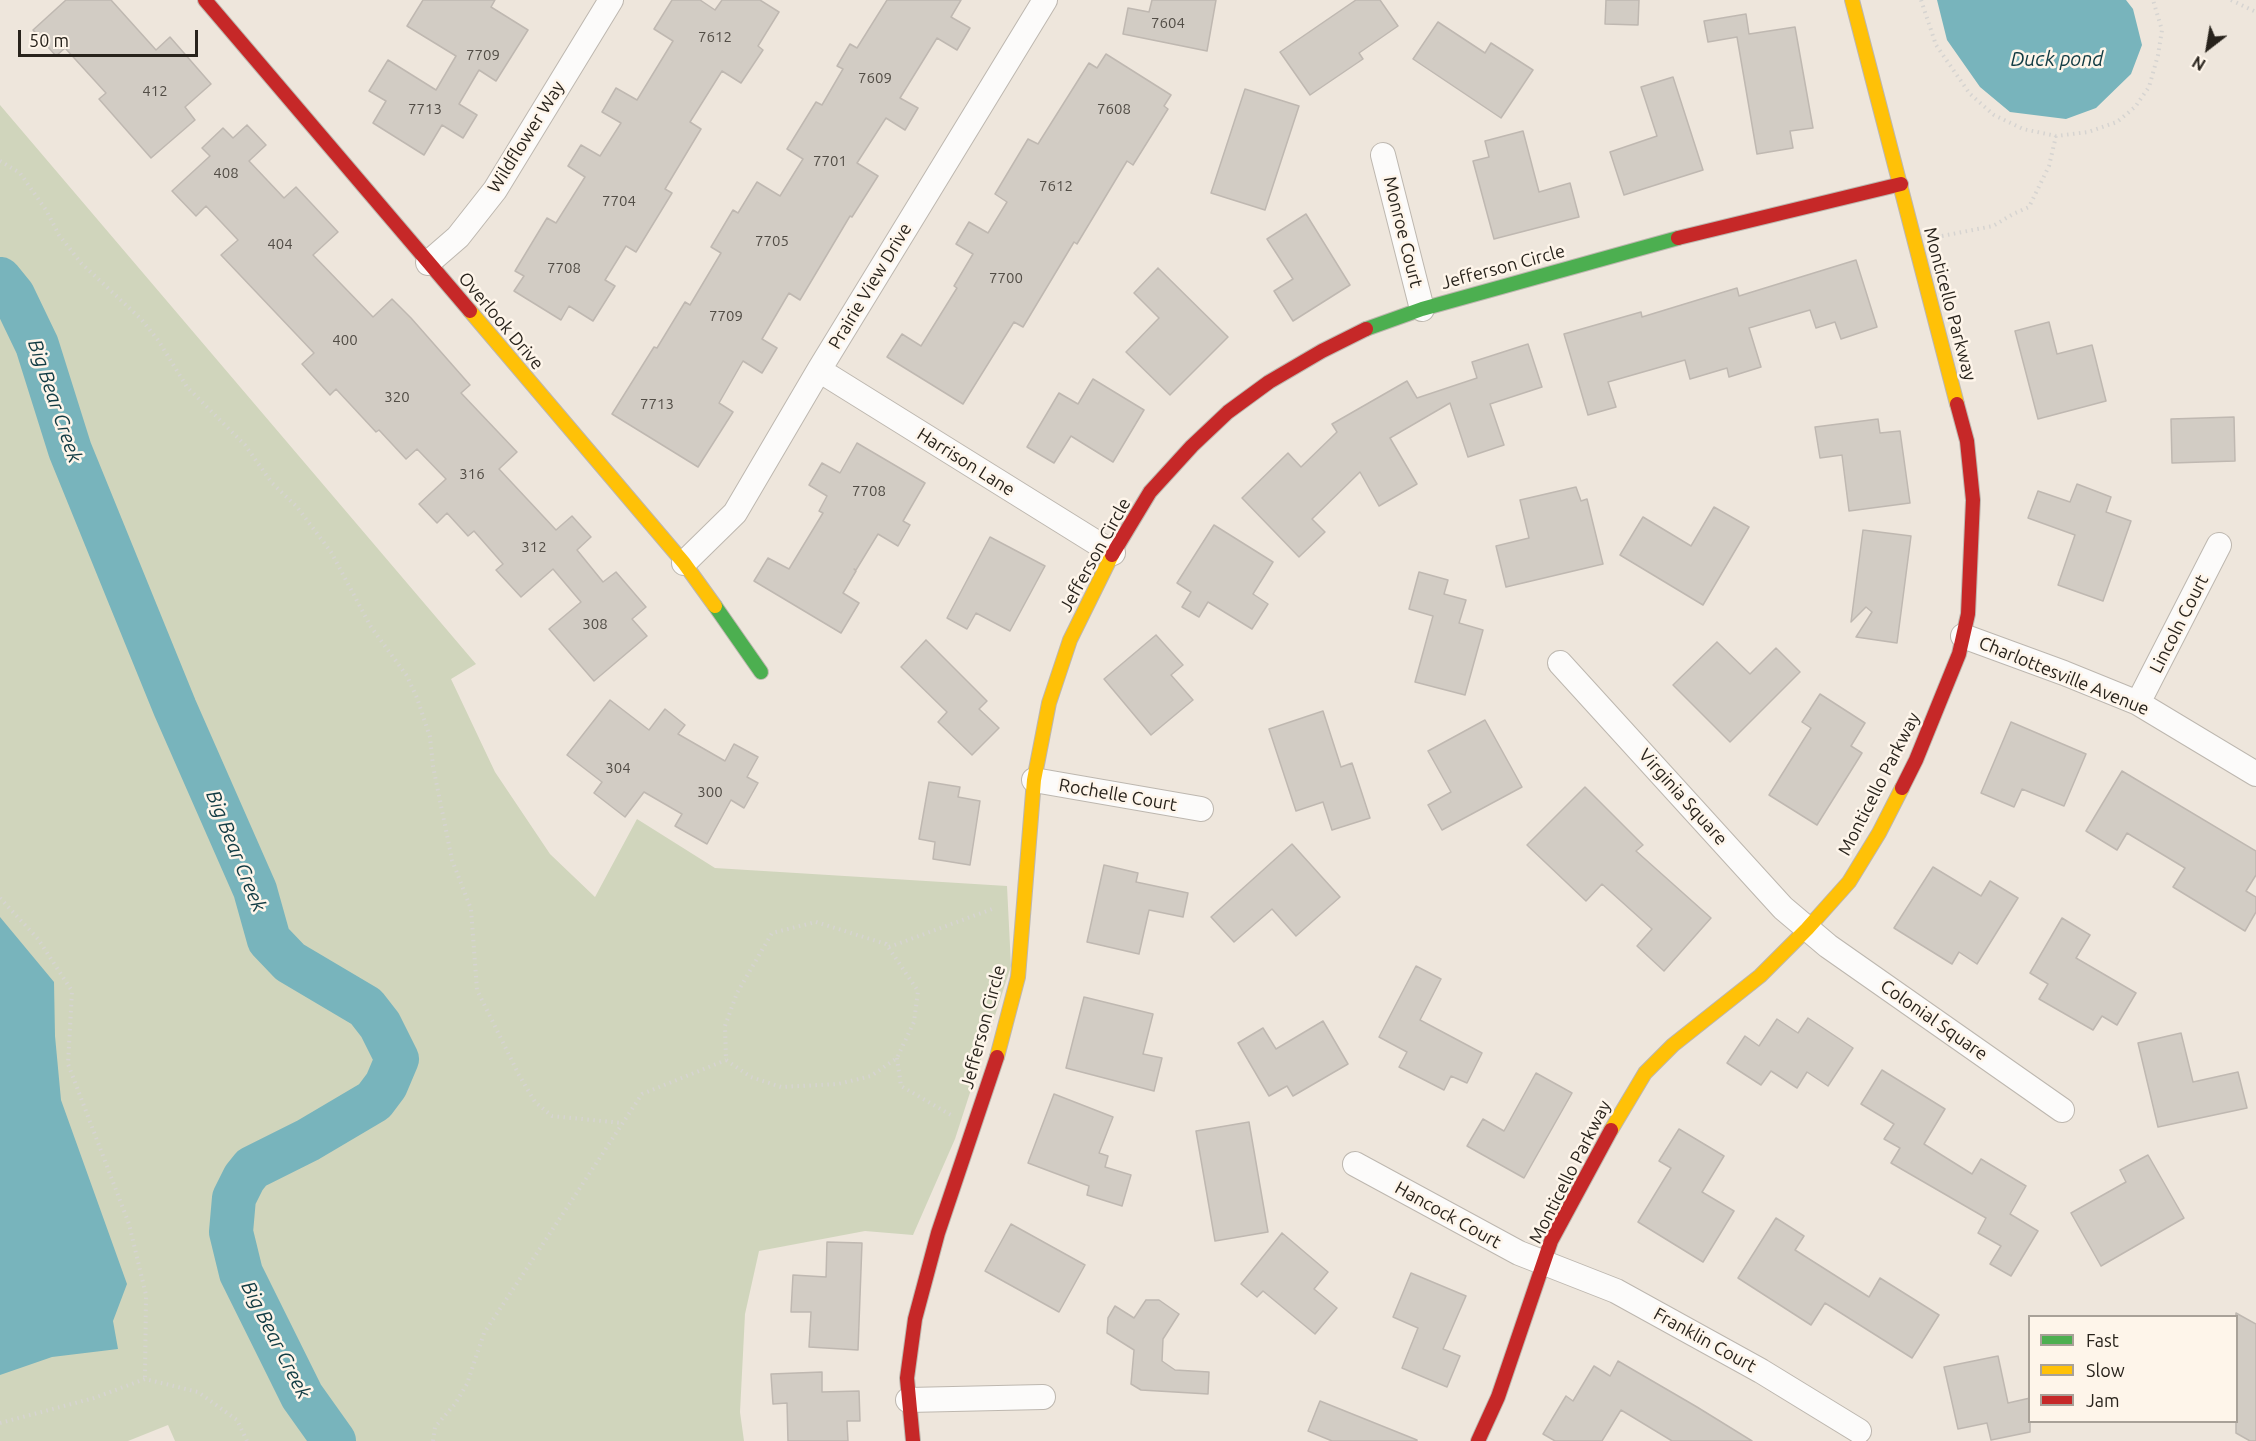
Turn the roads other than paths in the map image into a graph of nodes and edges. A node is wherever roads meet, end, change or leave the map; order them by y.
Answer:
1 (205, 0) edge
2 (611, 0) edge
3 (1045, 0) edge
4 (1852, 0) edge
5 (1383, 155) dead end
6 (1901, 184) junction
7 (428, 262) junction
8 (1422, 309) junction
9 (819, 370) junction
10 (2219, 545) dead end
11 (1113, 553) junction
12 (684, 563) junction
13 (1963, 636) junction
14 (1560, 663) dead end
15 (761, 672) dead end
16 (2138, 703) junction
17 (2256, 774) edge
18 (1034, 780) junction
19 (1201, 809) dead end
20 (1807, 929) junction
21 (2062, 1110) dead end
22 (1355, 1164) dead end
23 (1543, 1263) junction
24 (1043, 1397) dead end
25 (908, 1400) junction
26 (1859, 1431) dead end
27 (913, 1441) edge
28 (1478, 1441) edge

1 - 7 street, Overlook Drive
2 - 7 street, Wildflower Way
3 - 9 street, Prairie View Drive
4 - 6 street, Monticello Parkway
5 - 8 street, Monroe Court
6 - 8 street, Jefferson Circle
6 - 13 street, Monticello Parkway
7 - 12 street, Overlook Drive
8 - 11 street, Jefferson Circle
9 - 11 street, Harrison Lane
9 - 12 street, Prairie View Drive
10 - 16 street, Lincoln Court
11 - 18 street, Jefferson Circle
12 - 15 street, Overlook Drive
13 - 16 street, Charlottesville Avenue
13 - 20 street, Monticello Parkway
14 - 20 street, Virginia Square
16 - 17 street, Charlottesville Avenue
18 - 19 street, Rochelle Court
18 - 25 street, Jefferson Circle
20 - 21 street, Colonial Square
20 - 23 street, Monticello Parkway
22 - 23 street, Hancock Court
23 - 26 street, Franklin Court
23 - 28 street, Monticello Parkway
24 - 25 street
25 - 27 street, Jefferson Circle

